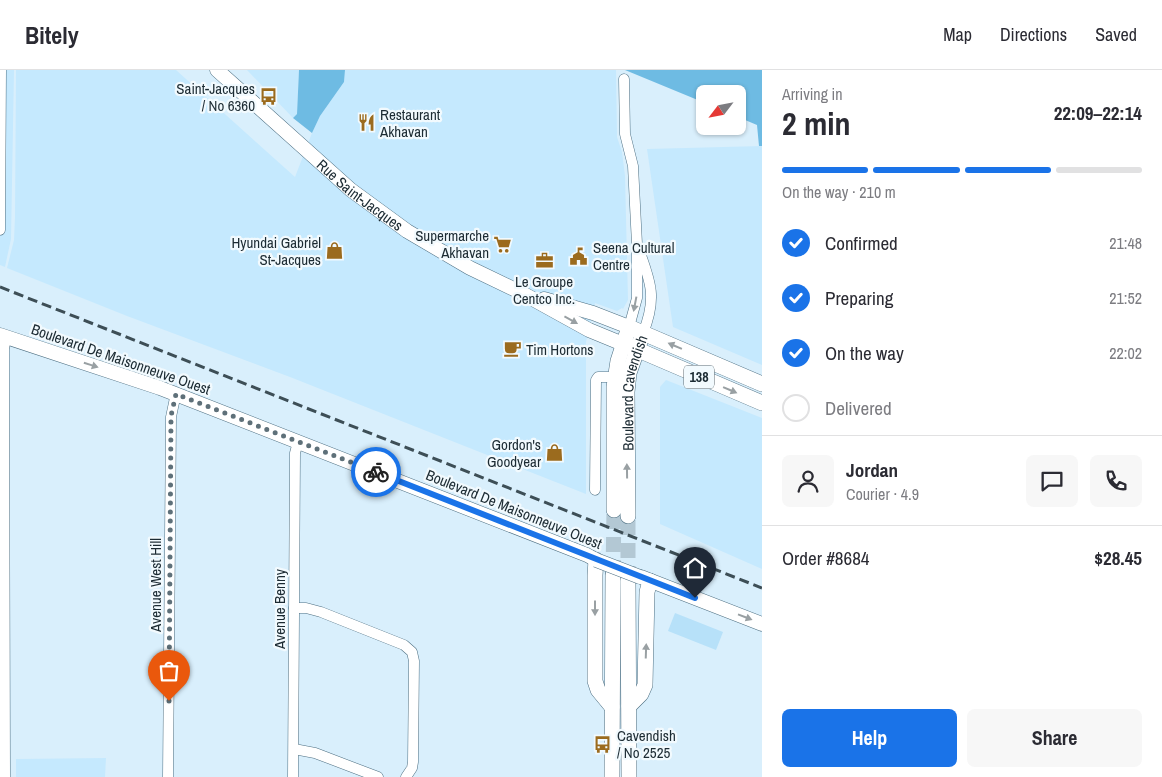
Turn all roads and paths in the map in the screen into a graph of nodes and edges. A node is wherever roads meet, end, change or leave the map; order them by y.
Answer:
1 (1, 70) edge
2 (217, 70) edge
3 (624, 79) dead end
4 (0, 230) edge
5 (637, 244) junction
6 (522, 293) junction
7 (629, 327) junction
8 (643, 333) junction
9 (3, 336) edge
10 (630, 347) junction
11 (615, 377) junction
12 (762, 384) edge
13 (176, 394) junction
14 (762, 403) edge
15 (298, 442) junction
16 (595, 490) dead end
17 (614, 510) tunnel mouth
18 (628, 516) tunnel mouth
19 (596, 560) junction
20 (613, 574) tunnel mouth
21 (639, 579) junction
22 (294, 608) junction
23 (762, 624) edge
24 (629, 706) junction
25 (612, 707) junction
26 (294, 749) junction
27 (5, 777) edge
28 (168, 777) edge
29 (294, 777) edge
30 (378, 777) edge
31 (406, 777) edge
32 (612, 777) edge
33 (629, 777) edge

1 - 4 street
2 - 6 street, Rue Saint-Jacques
3 - 5 street, Boulevard Cavendish
5 -> 7 street, Boulevard Cavendish
5 - 8 street, Boulevard Cavendish
6 - 7 street, Rue Saint-Jacques
6 -> 10 street, Rue Saint-Jacques
7 - 8 main road, Rue Saint-Jacques / 138
7 - 10 main road, Boulevard Cavendish
8 - 10 main road, Boulevard Cavendish
12 -> 8 main road, Rue Saint-Jacques / 138
9 -> 13 street, Boulevard De Maisonneuve Ouest
9 - 27 street
10 - 11 main road, Boulevard Cavendish
10 -> 14 main road, Rue Saint-Jacques / 138
18 -> 10 main road, Boulevard Cavendish
11 - 16 street, Boulevard Cavendish
11 - 17 main road, Boulevard Cavendish
13 - 15 street, Boulevard De Maisonneuve Ouest
13 - 28 street, Avenue West Hill
15 - 19 street, Boulevard De Maisonneuve Ouest
15 - 22 street, Avenue Benny
19 - 21 street, Boulevard De Maisonneuve Ouest, bridge
19 -> 25 main road
20 - 25 main road
21 -> 23 street, Boulevard De Maisonneuve Ouest
21 - 24 main road
24 -> 21 main road
22 - 26 street, Avenue Benny
22 - 31 street
24 - 33 main road
25 - 32 main road
26 - 29 street, Avenue Benny
26 - 30 street

